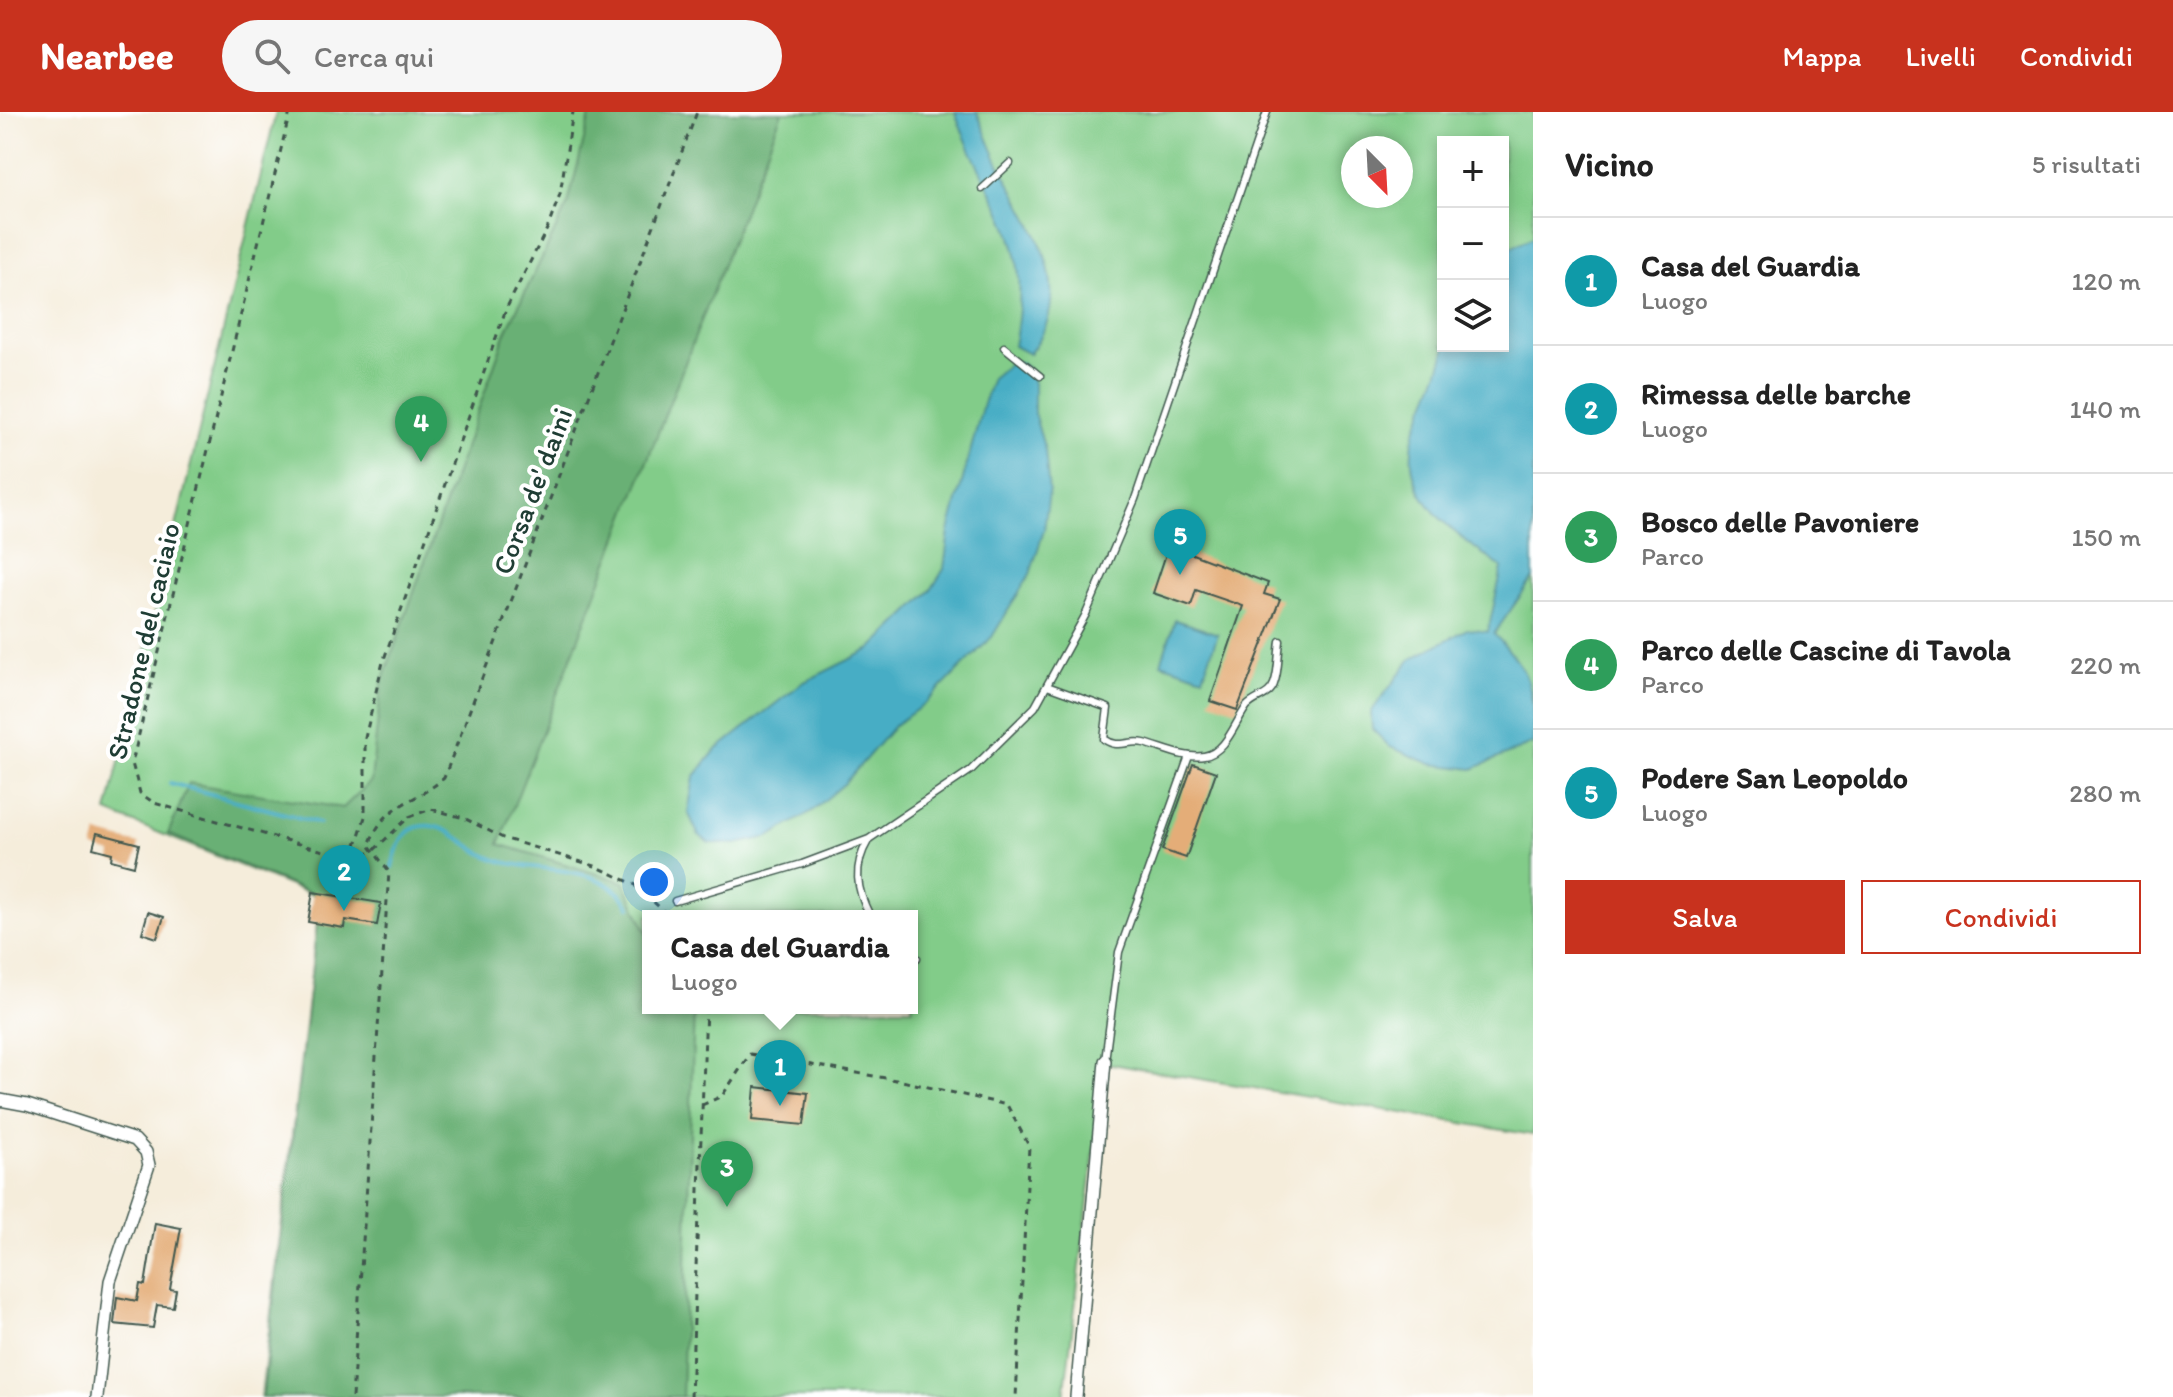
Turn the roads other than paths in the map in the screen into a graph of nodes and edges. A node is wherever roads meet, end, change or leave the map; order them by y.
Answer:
1 (1267, 112) edge
2 (1010, 163) dead end
3 (982, 189) dead end
4 (1004, 347) dead end
5 (1040, 376) dead end
6 (1280, 641) dead end
7 (1047, 686) junction
8 (1189, 756) junction
9 (869, 839) junction
10 (675, 901) road end
11 (868, 910) edge
12 (1105, 1061) joint
13 (0, 1100) edge
14 (97, 1397) edge
15 (1076, 1397) edge

1 - 7 lane
2 - 3 lane
4 - 5 lane
6 - 8 lane
7 - 8 lane
7 - 9 lane
8 - 12 lane
9 - 10 lane
9 - 11 lane
12 - 15 street
13 - 14 street

